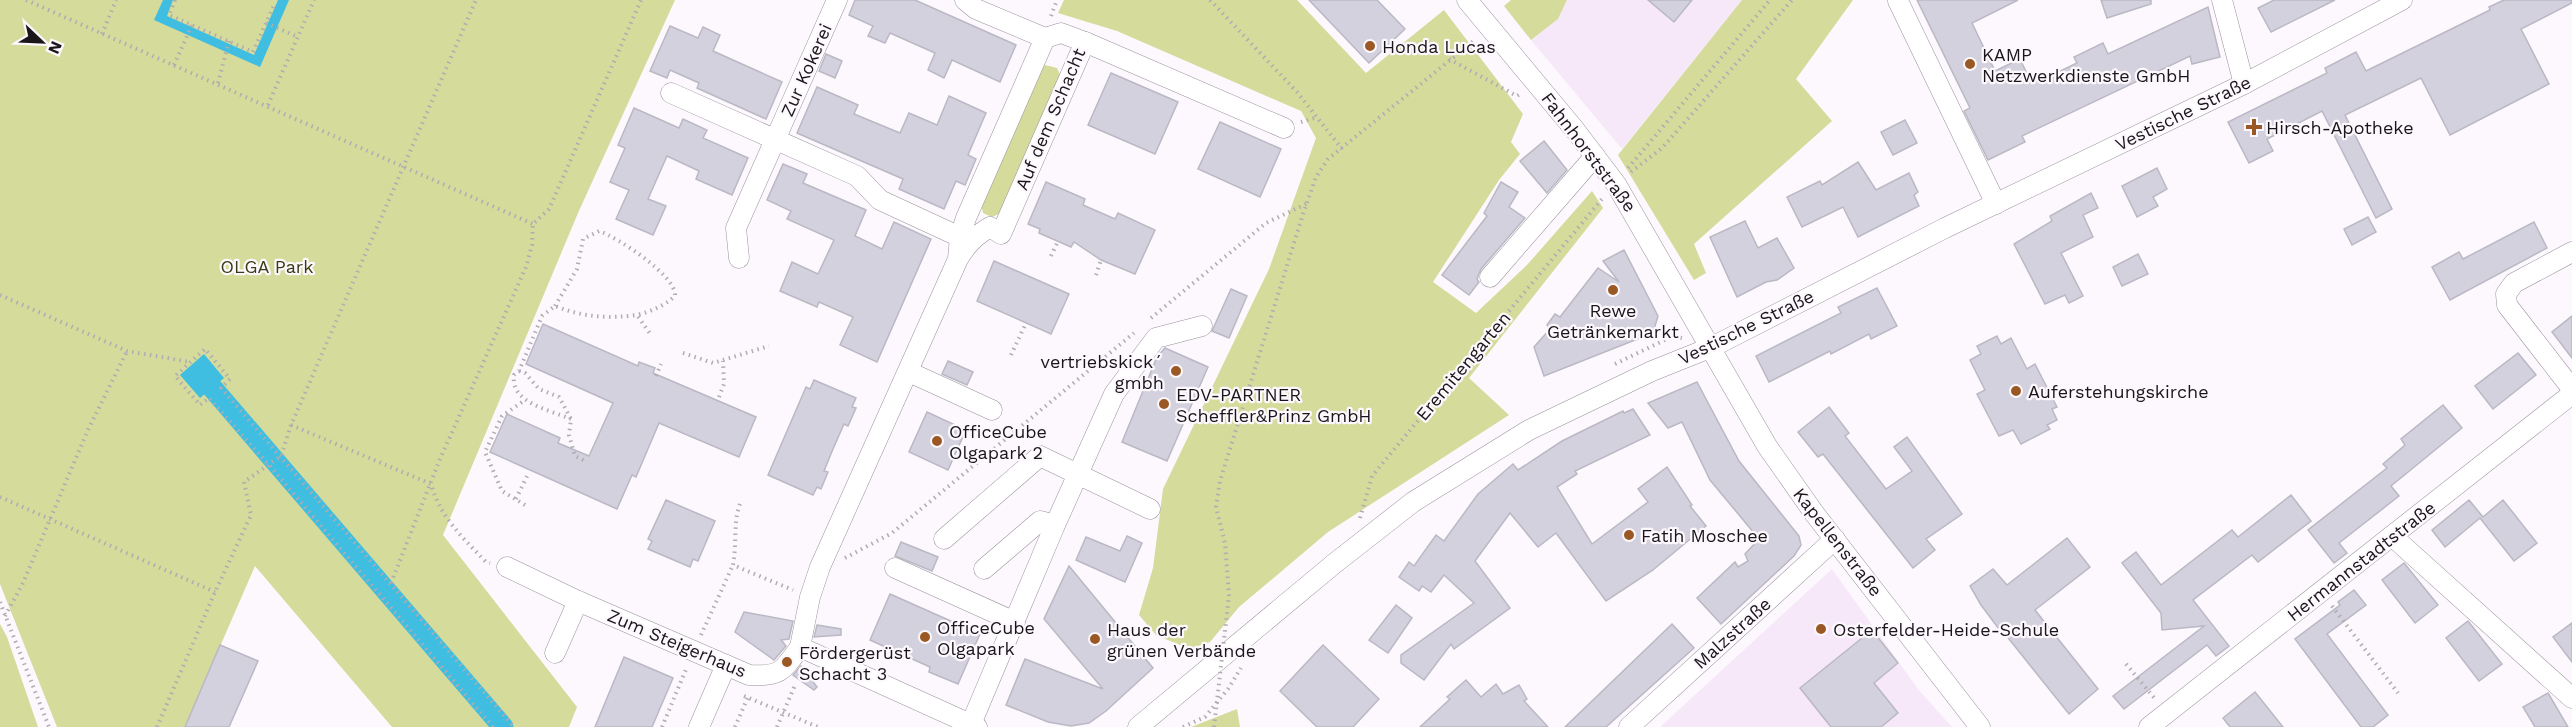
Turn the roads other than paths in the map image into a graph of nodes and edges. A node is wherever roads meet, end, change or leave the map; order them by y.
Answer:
1 (837, 0) edge
2 (965, 0) edge
3 (1467, 0) edge
4 (2223, 0) edge
5 (2402, 0) edge
6 (1898, 1) edge
7 (1046, 38) junction
8 (1085, 42) junction
9 (2244, 84) junction
10 (671, 93) dead end
11 (1284, 128) dead end
12 (776, 139) junction
13 (1595, 156) junction
14 (1996, 204) junction
15 (960, 237) junction
16 (2572, 252) edge
17 (739, 258) dead end
18 (958, 259) junction
19 (1490, 277) dead end
20 (1202, 327) dead end
21 (1712, 347) junction
22 (909, 372) junction
23 (2572, 389) edge
24 (2572, 394) edge
25 (992, 410) dead end
26 (1078, 473) junction
27 (1150, 509) dead end
28 (843, 519) joint
29 (1055, 525) junction
30 (2392, 536) junction
31 (944, 539) dead end
32 (1835, 539) junction
33 (507, 567) road end
34 (895, 568) dead end
35 (984, 569) dead end
36 (578, 601) junction
37 (1015, 622) junction
38 (800, 647) junction
39 (555, 653) dead end
40 (726, 665) junction
41 (2572, 698) edge
42 (974, 726) edge
43 (699, 727) edge
44 (1138, 727) edge
45 (1629, 727) edge
46 (1980, 727) edge
47 (2149, 727) edge

1 - 12 street, Zur Kokerei
2 - 7 street
3 - 13 street, Fahnhorststraße
4 - 9 street
5 - 9 street, Vestische Straße
6 - 14 street
7 - 8 street, Auf dem Schacht
7 - 15 street, Auf dem Schacht
8 - 11 street
8 - 18 street, Auf dem Schacht
9 - 14 street, Vestische Straße
10 - 12 street, Zur Kokerei
12 - 15 street, Zur Kokerei
12 - 17 street, Zur Kokerei
13 - 19 street
13 - 21 street, Fahnhorststraße
14 - 21 street, Vestische Straße
15 - 18 street, Auf dem Schacht
16 - 23 street
18 - 22 street, Auf dem Schacht
20 - 26 street
21 - 32 street, Kapellenstraße
21 - 44 street, Vestische Straße
22 - 25 street
22 - 28 street, Auf dem Schacht
24 - 30 street, Hermannstadtstraße
26 - 27 street
26 - 29 street
26 - 31 street
28 - 38 street, Zum Steigerhaus
29 - 35 street
29 - 37 street
30 - 41 street
30 - 47 street, Hermannstadtstraße
32 - 45 street, Malzstraße
32 - 46 street, Kapellenstraße
33 - 36 street, Zum Steigerhaus
34 - 37 street
36 - 39 street
36 - 40 street, Zum Steigerhaus
37 - 42 street
38 - 40 street, Zum Steigerhaus
38 - 42 street
40 - 43 street

